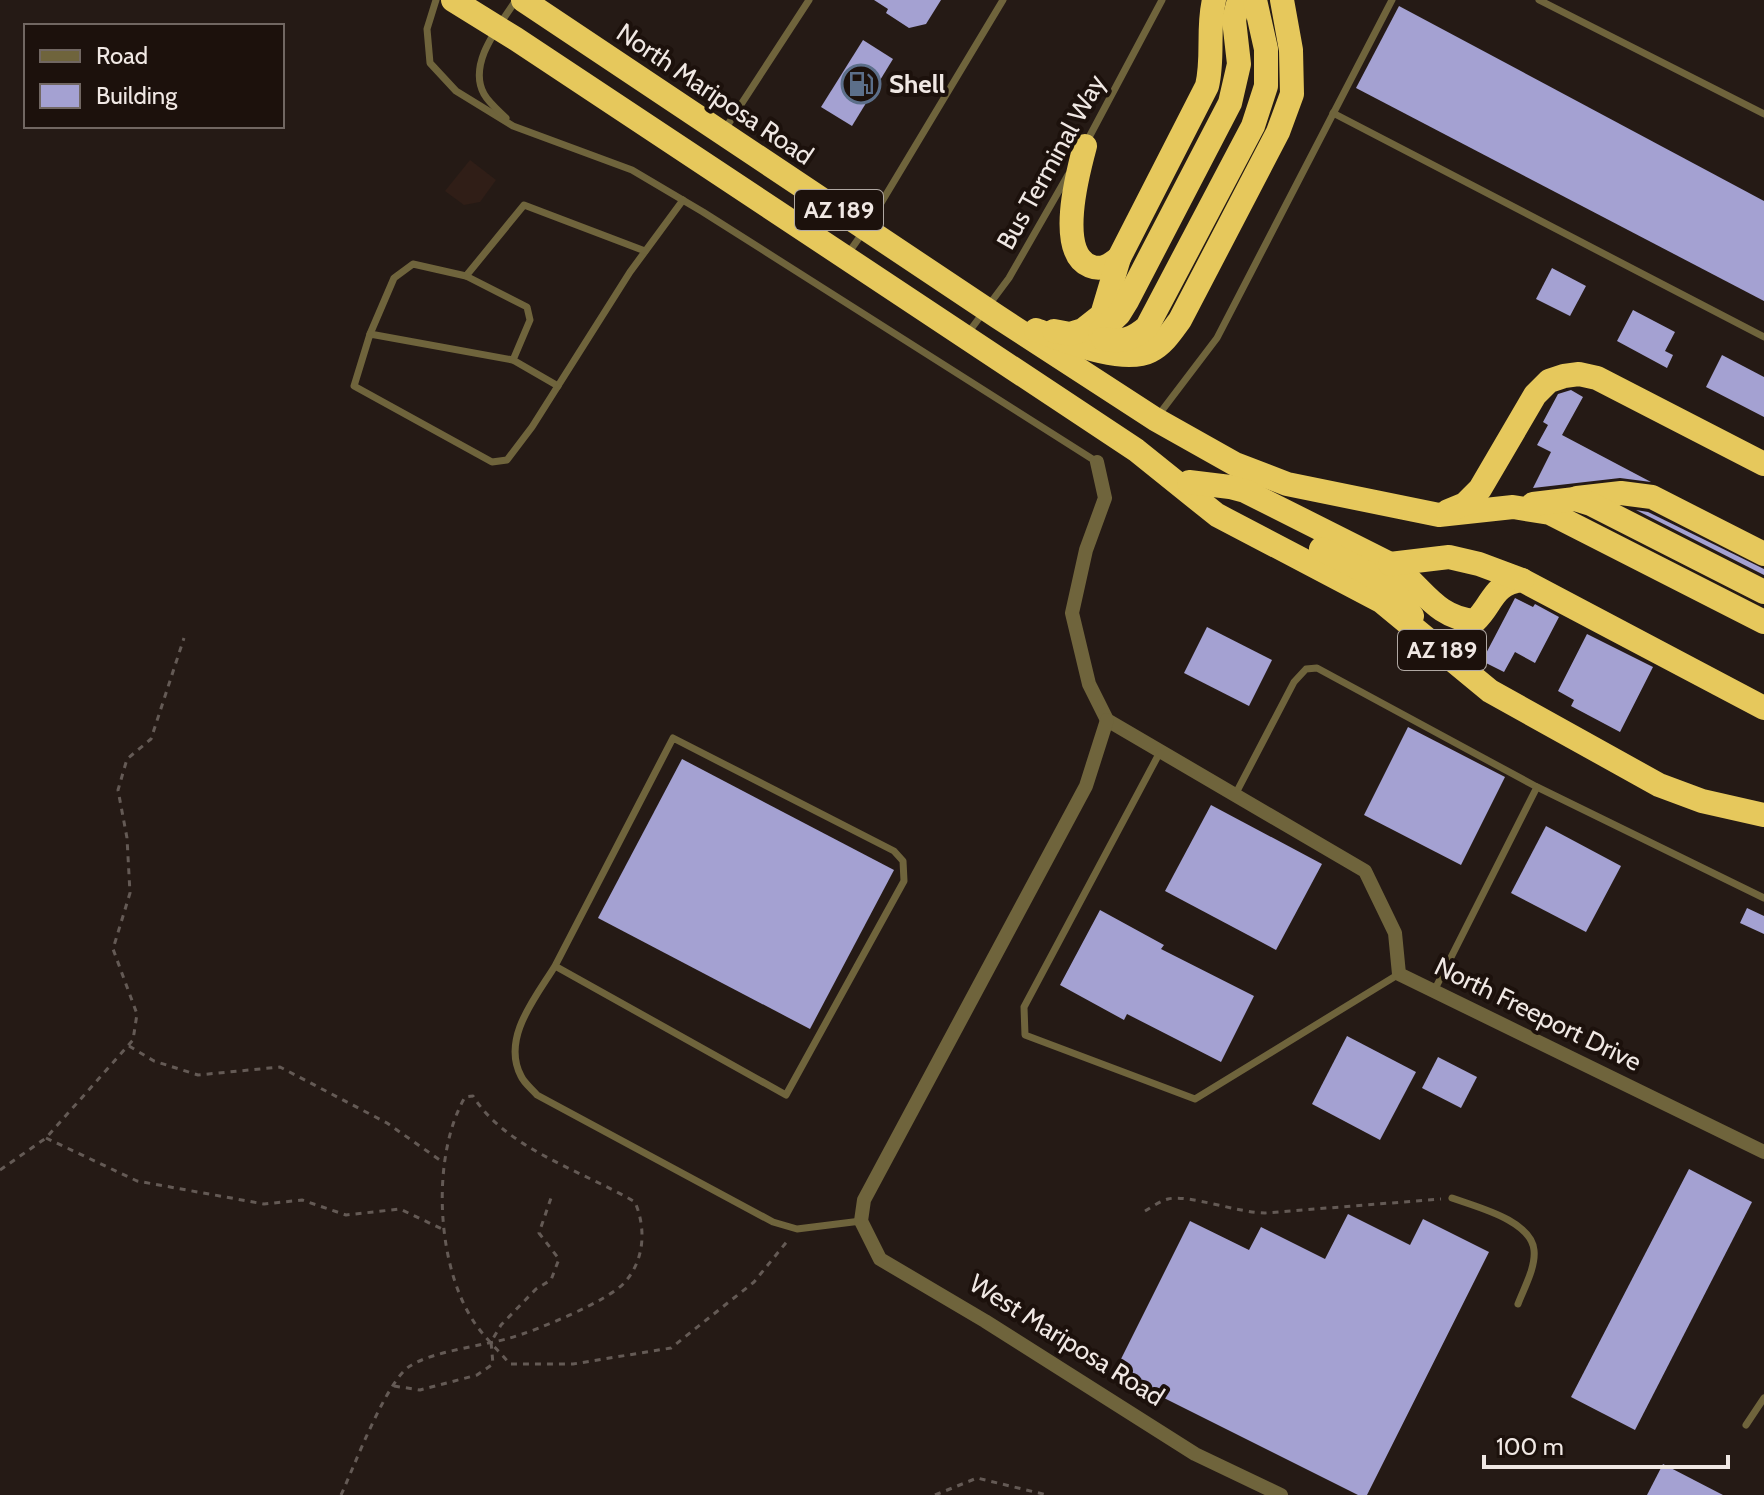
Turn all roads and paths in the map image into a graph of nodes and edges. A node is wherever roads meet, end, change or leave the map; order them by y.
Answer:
1 (436, 0) edge
2 (453, 0) edge
3 (516, 0) edge
4 (523, 0) edge
5 (809, 0) edge
6 (1003, 0) edge
7 (1162, 0) edge
8 (1214, 0) edge
9 (1227, 0) edge
10 (1241, 0) edge
11 (1255, 0) edge
12 (1270, 0) edge
13 (1282, 0) edge
14 (1392, 0) edge
15 (1539, 0) edge
16 (498, 28) junction
17 (1333, 113) junction
18 (1764, 114) edge
19 (513, 126) junction
20 (723, 133) junction
21 (1085, 146) junction
22 (683, 200) junction
23 (866, 228) junction
24 (645, 251) junction
25 (846, 257) junction
26 (1119, 258) junction
27 (466, 276) junction
28 (1000, 316) junction
29 (370, 334) junction
30 (1092, 335) junction
31 (966, 336) junction
32 (1764, 337) edge
33 (513, 360) junction
34 (558, 386) junction
35 (1155, 419) junction
36 (1136, 450) junction
37 (1097, 462) joint
38 (1764, 464) edge
39 (1162, 468) junction
40 (1189, 482) junction
41 (1575, 499) junction
42 (1513, 507) junction
43 (1439, 515) junction
44 (1764, 554) edge
45 (1390, 564) junction
46 (1522, 580) junction
47 (1764, 592) edge
48 (1758, 626) edge
49 (1422, 633) junction
50 (184, 638) dead end
51 (1764, 643) edge
52 (1764, 708) edge
53 (1107, 720) junction
54 (1160, 751) junction
55 (1537, 787) junction
56 (1235, 795) junction
57 (1764, 815) edge
58 (1764, 898) edge
59 (555, 966) junction
60 (1399, 974) junction
61 (1434, 991) junction
62 (128, 1046) junction
63 (46, 1138) junction
64 (1764, 1152) edge
65 (444, 1163) junction
66 (0, 1170) edge
67 (551, 1198) dead end
68 (1452, 1198) joint
69 (1145, 1211) dead end
70 (861, 1221) junction
71 (442, 1229) junction
72 (797, 1229) junction
73 (1518, 1304) dead end
74 (491, 1342) junction
75 (394, 1386) junction
76 (1764, 1398) edge
77 (1746, 1425) dead end
78 (341, 1495) edge
79 (935, 1495) edge
80 (1047, 1495) edge
81 (1281, 1495) edge

1 - 19 lane
2 - 16 highway, AZ 189
3 - 16 lane
4 - 20 highway, North Mariposa Road / AZ 189
5 - 20 lane
6 - 23 lane
7 - 21 lane, Bus Terminal Way
8 - 26 highway
9 - 30 highway
10 - 30 highway
11 - 30 highway
12 - 30 highway
13 - 30 highway
14 - 17 lane
15 - 18 lane
16 - 19 lane
16 - 25 highway, AZ 189
17 - 32 lane
17 - 35 lane
19 - 22 lane
20 - 23 highway, North Mariposa Road / AZ 189
21 - 26 highway
21 - 28 lane, Bus Terminal Way
22 - 24 lane
22 - 37 lane
23 - 25 lane
23 - 28 highway, North Mariposa Road / AZ 189
24 - 27 lane
24 - 34 lane
25 - 31 highway, AZ 189
26 - 30 highway
27 - 29 lane
27 - 33 lane
28 - 30 highway
28 - 30 highway
28 - 31 lane, Bus Terminal Way
28 - 35 highway, North Mariposa Road / AZ 189
29 - 33 lane
29 - 34 lane
31 - 36 highway, AZ 189
33 - 34 lane
35 - 36 highway
35 - 43 highway, AZ 189
36 - 39 highway, AZ 189
37 - 53 street
38 - 43 highway
39 - 40 highway, AZ 189
39 - 49 highway, AZ 189
40 - 45 highway, AZ 189
40 - 49 highway, AZ 189
41 - 42 highway, AZ 189
41 - 44 highway, AZ 189
41 - 47 highway
42 - 43 highway, AZ 189
42 - 48 highway, AZ 189
45 - 46 highway
45 - 46 highway, AZ 189
46 - 52 highway
48 - 51 highway, AZ 189
49 - 57 highway, AZ 189
50 - 62 path
53 - 54 street, North Freeport Drive
53 - 70 street
54 - 56 street, North Freeport Drive
54 - 60 lane
55 - 56 lane
55 - 58 lane
55 - 61 lane
56 - 60 street, North Freeport Drive
59 - 59 lane
59 - 72 lane
60 - 61 street, North Freeport Drive
61 - 64 street, North Freeport Drive
62 - 63 path
62 - 65 path
63 - 66 path
63 - 71 path
65 - 71 path
65 - 74 path
67 - 74 path
68 - 69 path
68 - 73 lane
70 - 72 lane
70 - 81 street, West Mariposa Road
71 - 74 path
72 - 74 path
74 - 75 path
74 - 75 path
75 - 78 path
76 - 77 lane
79 - 80 path

